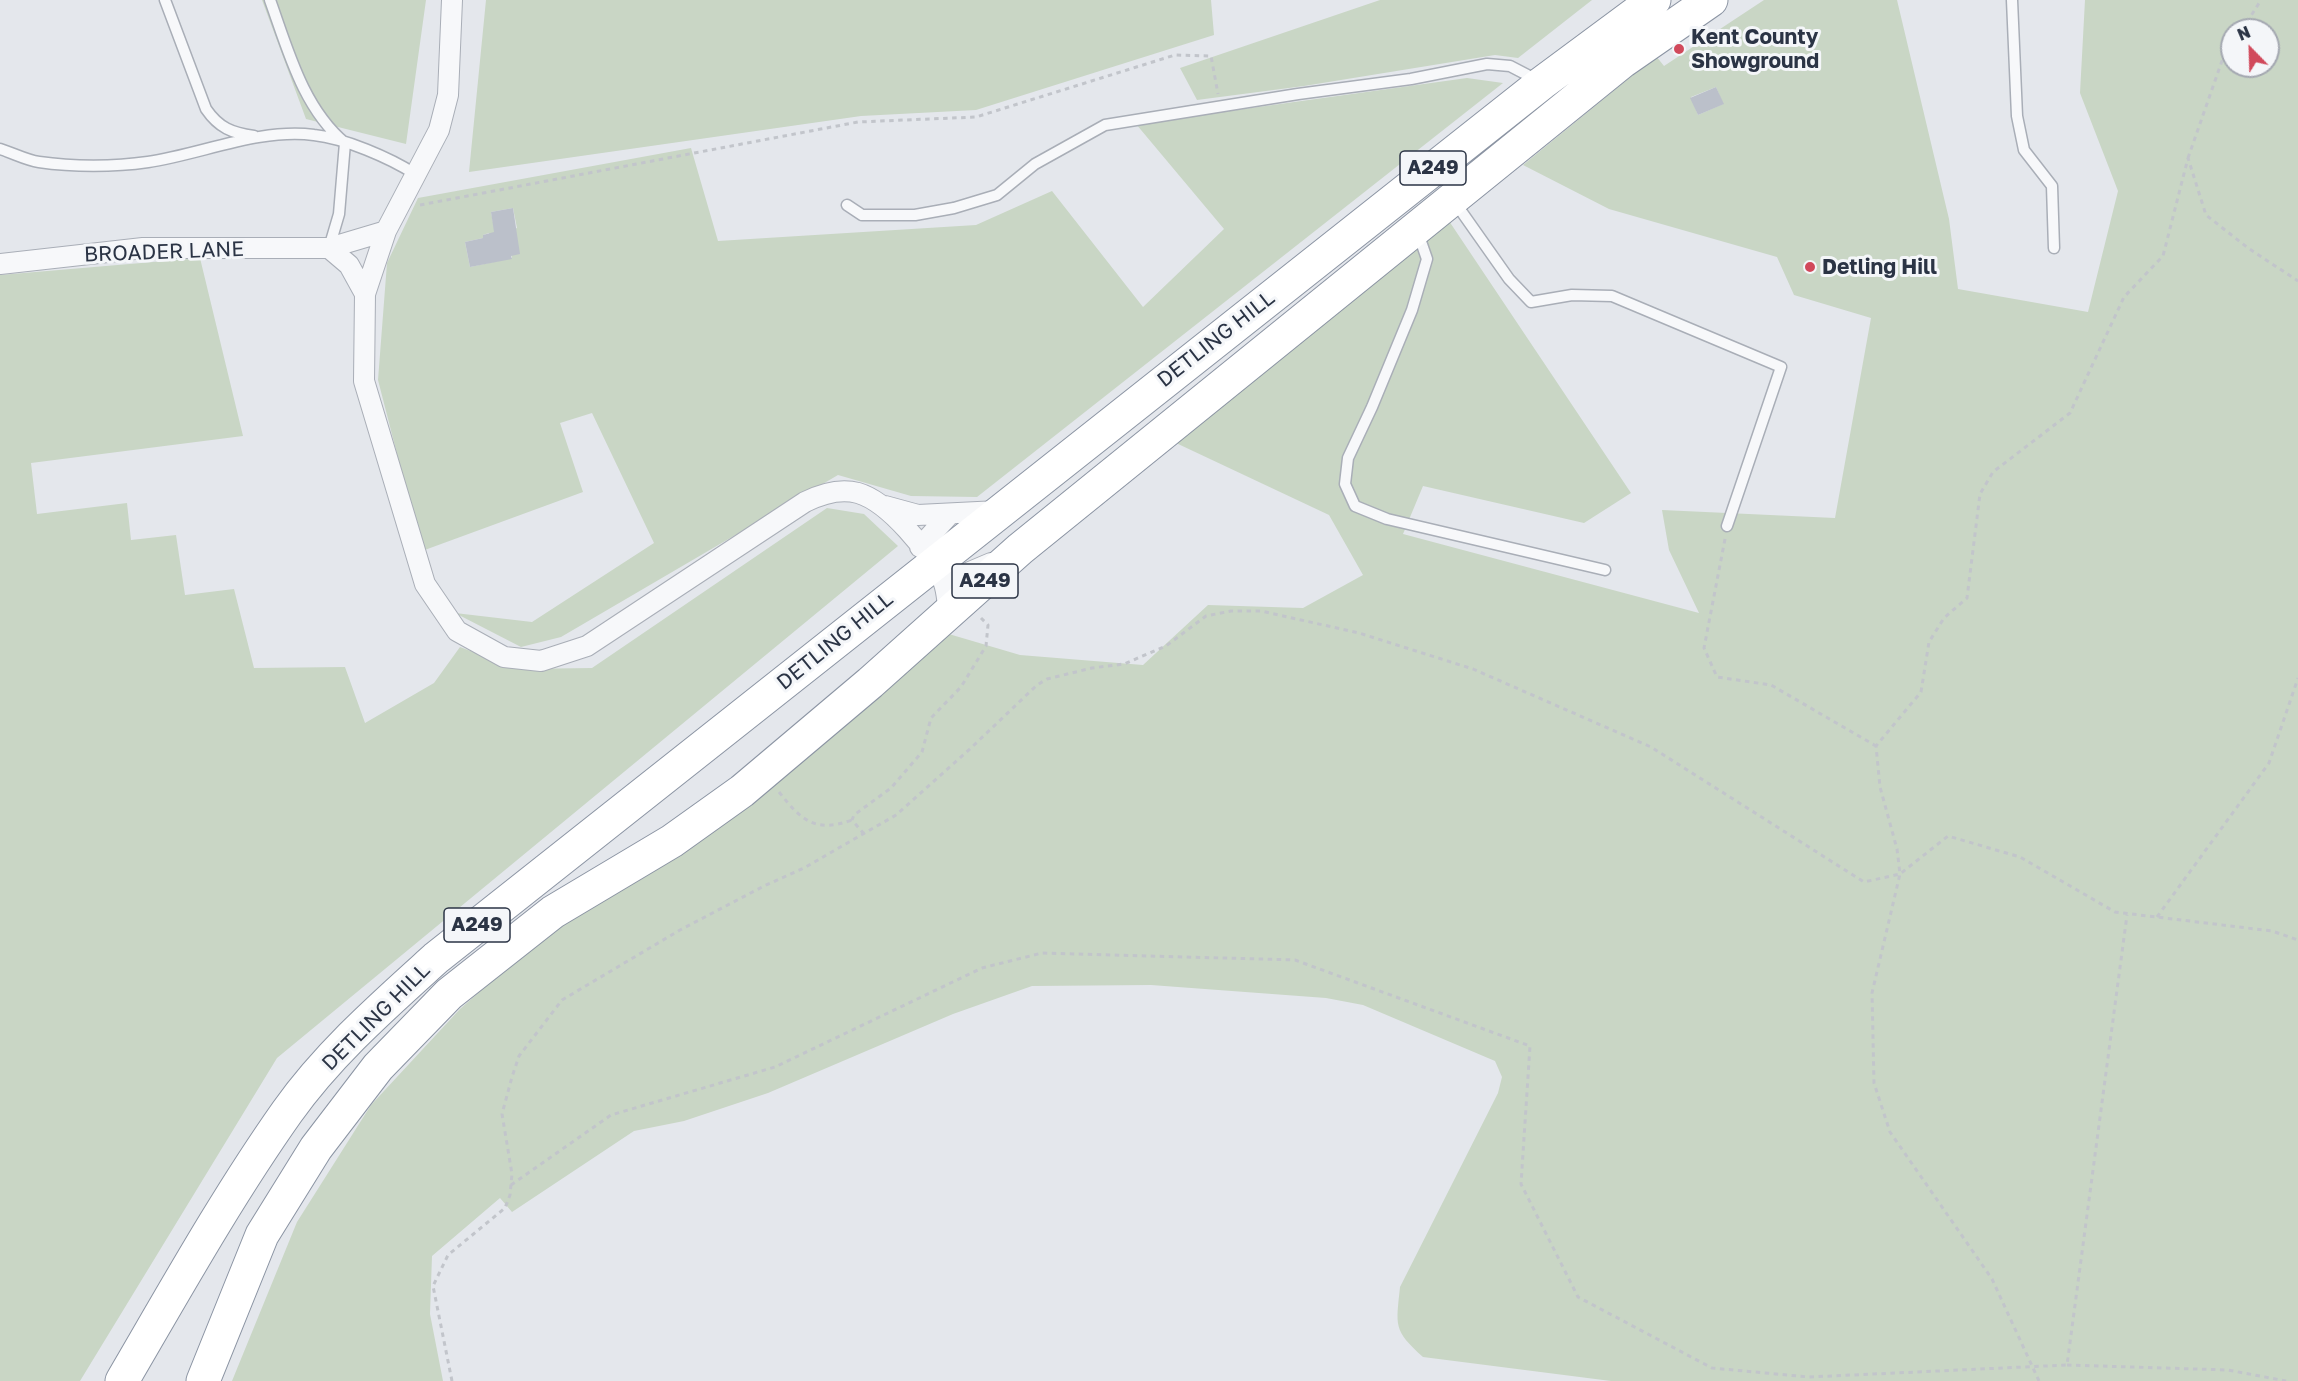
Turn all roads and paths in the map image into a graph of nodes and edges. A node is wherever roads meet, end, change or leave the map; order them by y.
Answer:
1 (165, 0) edge
2 (270, 0) edge
3 (452, 0) edge
4 (1654, 0) edge
5 (2012, 0) edge
6 (2261, 0) edge
7 (1704, 5) edge
8 (2250, 18) edge
9 (2220, 68) edge
10 (1542, 83) junction
11 (1220, 106) junction
12 (260, 138) junction
13 (345, 143) junction
14 (0, 149) edge
15 (2188, 158) junction
16 (415, 174) junction
17 (1453, 198) junction
18 (847, 205) dead end
19 (397, 209) junction
20 (1416, 227) junction
21 (386, 231) junction
22 (329, 248) junction
23 (2054, 248) dead end
24 (0, 264) edge
25 (2298, 281) edge
26 (365, 294) junction
27 (885, 506) junction
28 (998, 511) junction
29 (949, 515) junction
30 (1727, 526) joint
31 (1605, 570) dead end
32 (942, 580) junction
33 (2298, 678) edge
34 (1876, 746) junction
35 (764, 772) junction
36 (852, 820) junction
37 (864, 834) junction
38 (1900, 874) junction
39 (2128, 914) junction
40 (2157, 917) junction
41 (2298, 940) edge
42 (511, 1185) junction
43 (2067, 1365) junction
44 (2032, 1366) junction
45 (122, 1381) edge
46 (203, 1381) edge
47 (452, 1381) edge
48 (2038, 1381) edge
49 (2286, 1381) edge

1 - 12 lane
2 - 13 lane
3 - 16 street
4 - 10 highway, DETLING HILL / A249
5 - 23 lane
6 - 8 path
7 - 17 highway, DETLING HILL / A249
9 - 15 path
10 - 11 lane
10 - 28 highway, DETLING HILL / A249
11 - 18 lane
11 - 19 path
12 - 13 lane
12 - 14 lane
13 - 16 lane
13 - 22 lane
15 - 25 path
15 - 34 path
16 - 19 street
17 - 20 highway, DETLING HILL / A249
17 - 30 lane
19 - 21 street
20 - 31 lane
20 - 32 highway, DETLING HILL / A249
21 - 22 street, BROADER LANE
21 - 26 street
22 - 24 street, BROADER LANE
22 - 26 street
26 - 27 street
27 - 29 street
27 - 32 street
28 - 29 street
28 - 32 highway, DETLING HILL / A249
29 - 32 street
30 - 34 path
32 - 35 highway, DETLING HILL / A249
32 - 36 path
32 - 45 highway, DETLING HILL / A249
33 - 40 path
34 - 38 path
35 - 36 path
35 - 46 highway, DETLING HILL / A249
36 - 37 path
37 - 38 path
37 - 42 path
38 - 39 path
38 - 44 path
39 - 40 path
39 - 43 path
40 - 41 path
42 - 44 path
42 - 47 path
43 - 44 path
43 - 49 path
44 - 48 path

